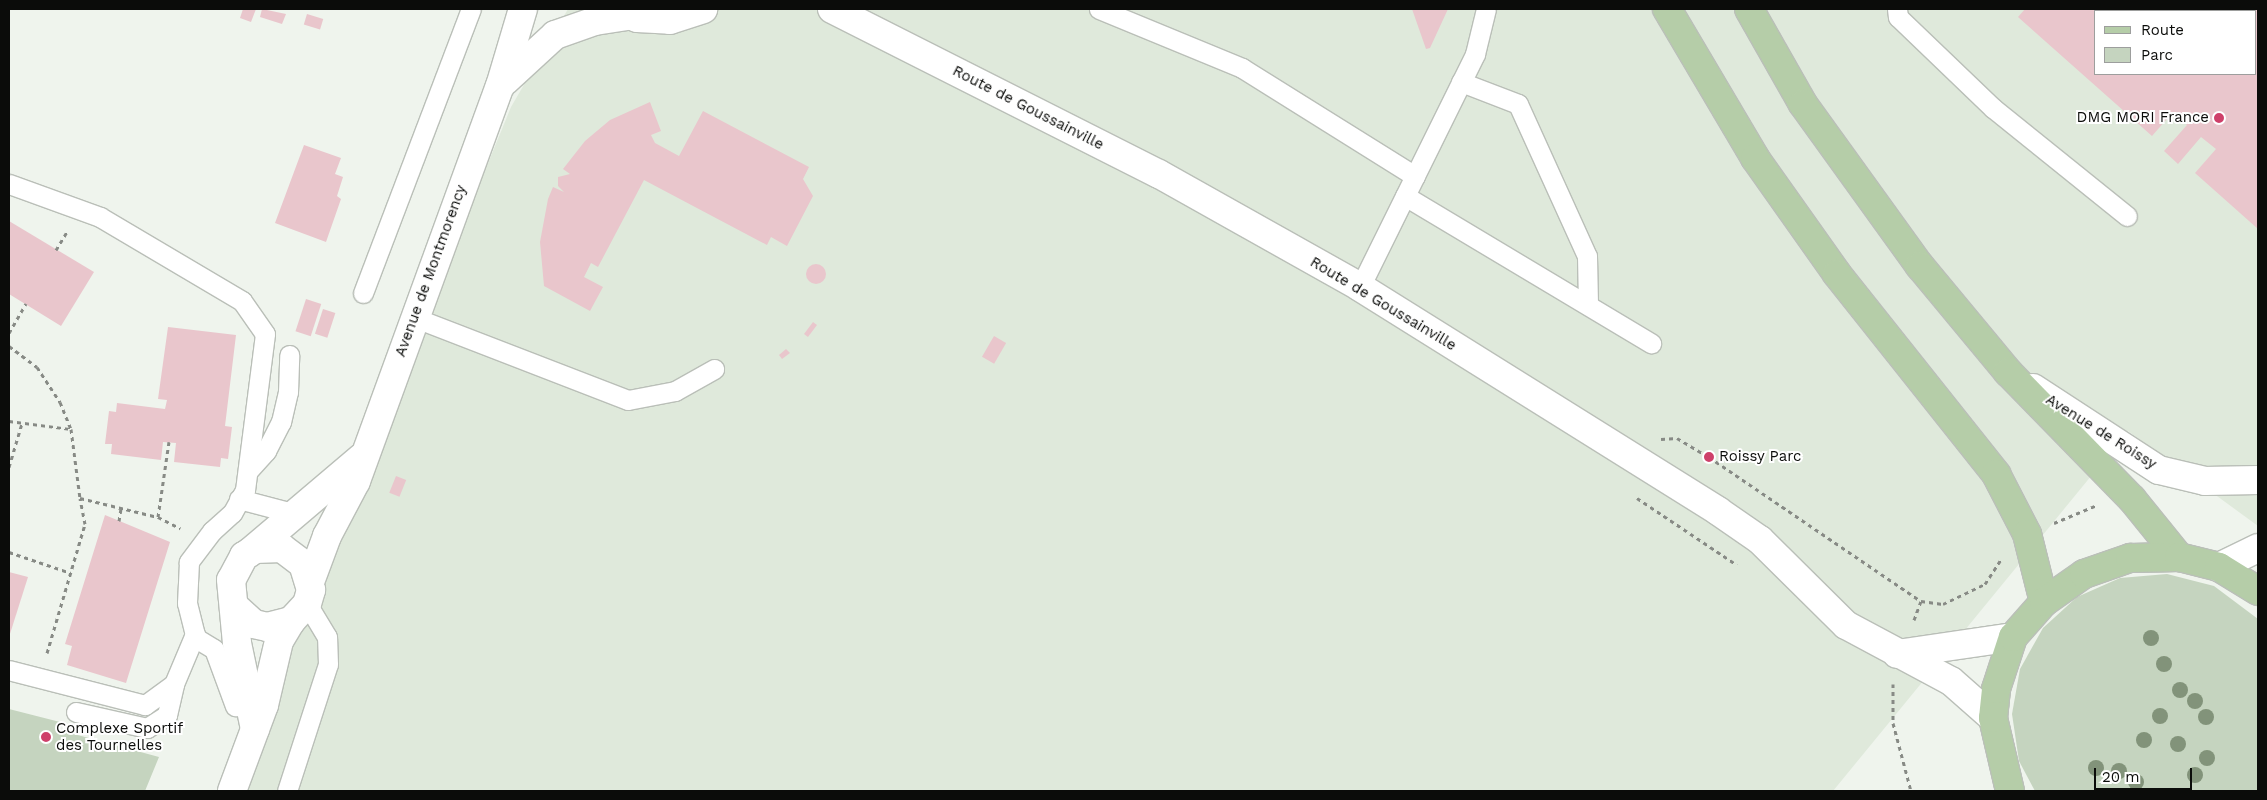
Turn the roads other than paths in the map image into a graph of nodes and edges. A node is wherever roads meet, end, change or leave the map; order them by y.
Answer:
1 (471, 9) edge
2 (523, 9) edge
3 (704, 9) edge
4 (832, 9) edge
5 (1099, 9) edge
6 (1486, 9) edge
7 (1667, 9) edge
8 (1748, 9) edge
9 (1898, 9) edge
10 (623, 12) edge
11 (1461, 82) junction
12 (500, 86) junction
13 (1415, 176) junction
14 (9, 184) edge
15 (1405, 196) junction
16 (2127, 216) dead end
17 (1360, 287) junction
18 (363, 293) dead end
19 (1588, 306) junction
20 (413, 317) junction
21 (1651, 343) dead end
22 (289, 354) dead end
23 (714, 369) dead end
24 (2008, 372) junction
25 (362, 457) junction
26 (248, 471) junction
27 (2258, 480) edge
28 (239, 499) junction
29 (296, 514) junction
30 (2258, 548) edge
31 (248, 554) junction
32 (2179, 557) junction
33 (2219, 567) junction
34 (2258, 591) edge
35 (2044, 602) junction
36 (302, 603) junction
37 (234, 606) junction
38 (194, 637) junction
39 (2012, 637) junction
40 (1897, 654) junction
41 (9, 670) edge
42 (174, 684) junction
43 (235, 706) dead end
44 (76, 712) dead end
45 (1993, 718) junction
46 (255, 729) junction
47 (232, 791) edge
48 (287, 791) edge
49 (2010, 791) edge

1 - 18 lane
2 - 12 street, Avenue de Montmorency
3 - 10 street, Avenue de Montmorency
4 - 17 street, Route de Goussainville
5 - 13 lane
6 - 11 lane
7 - 35 main road
8 - 24 main road
9 - 16 lane
10 - 12 street, Avenue de Montmorency
11 - 13 lane
11 - 19 lane
12 - 20 street, Avenue de Montmorency
13 - 15 lane
14 - 26 lane
15 - 17 lane
15 - 19 lane
17 - 40 street, Route de Goussainville
19 - 21 lane
20 - 23 lane
20 - 25 street, Avenue de Montmorency
22 - 26 lane
24 - 27 street, Avenue de Roissy
24 - 32 main road
25 - 29 street, Avenue de Montmorency
25 - 36 street, Avenue de Montmorency
26 - 28 lane
28 - 29 lane
28 - 38 lane
29 - 31 street, Avenue de Montmorency
30 - 33 street
31 - 36 street
31 - 37 street
32 - 33 main road
32 - 35 main road
33 - 34 main road
35 - 39 main road
36 - 37 street
36 - 46 street, Avenue de Montmorency
36 - 48 lane
37 - 46 street
38 - 42 lane
38 - 43 lane
39 - 40 street
39 - 45 main road
40 - 45 street, Route de Goussainville
41 - 42 lane
42 - 44 lane
45 - 49 main road
46 - 47 street, Avenue de Montmorency

